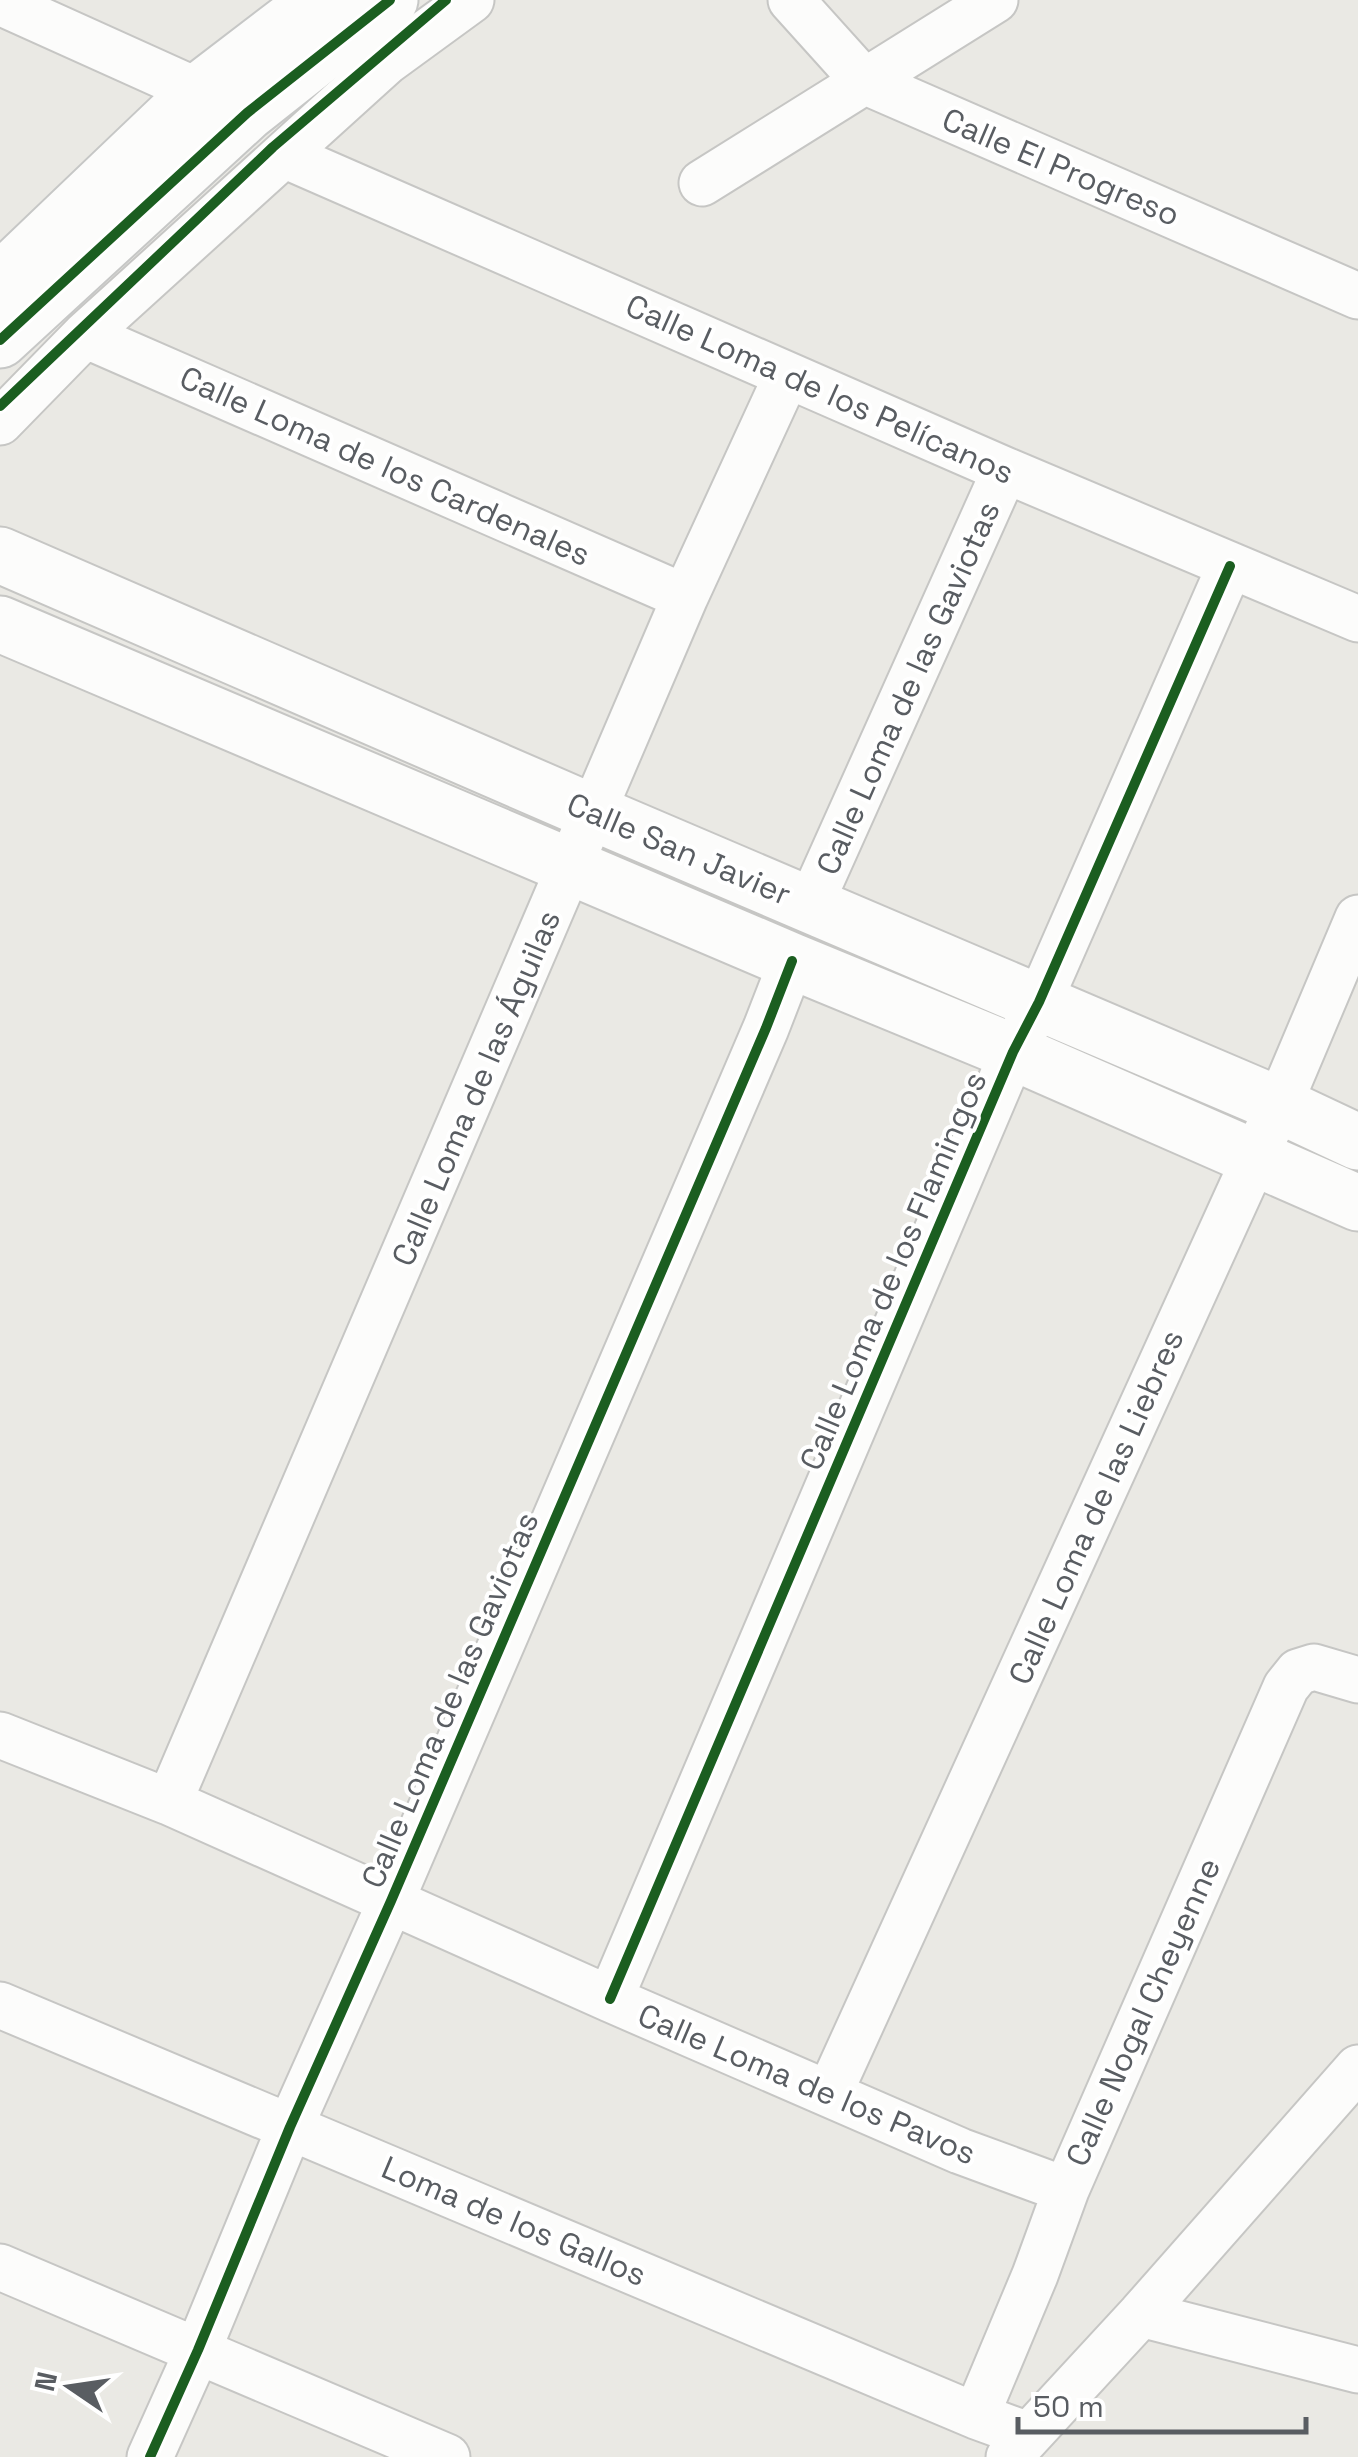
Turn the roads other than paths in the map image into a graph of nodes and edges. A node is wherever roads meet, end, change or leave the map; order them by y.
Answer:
1 (318, 0) edge
2 (390, 0) edge
3 (471, 0) edge
4 (791, 0) edge
5 (995, 0) edge
6 (0, 2) edge
7 (864, 81) junction
8 (223, 102) junction
9 (284, 156) junction
10 (702, 184) dead end
11 (0, 280) edge
12 (1358, 296) edge
13 (85, 335) junction
14 (2, 336) edge
15 (787, 375) junction
16 (0, 422) edge
17 (1005, 470) junction
18 (0, 555) edge
19 (1230, 566) junction
20 (685, 597) junction
21 (1358, 619) edge
22 (0, 624) edge
23 (594, 814) junction
24 (571, 867) junction
25 (810, 905) junction
26 (1358, 918) edge
27 (792, 962) junction
28 (1039, 1002) junction
29 (1013, 1052) junction
30 (1279, 1104) junction
31 (1358, 1142) edge
32 (1254, 1158) junction
33 (1358, 1202) edge
34 (1358, 1680) edge
35 (0, 1735) edge
36 (169, 1802) junction
37 (391, 1901) junction
38 (610, 1998) junction
39 (0, 2006) edge
40 (1358, 2068) edge
41 (829, 2094) junction
42 (290, 2126) junction
43 (1066, 2190) junction
44 (0, 2267) edge
45 (1141, 2314) junction
46 (198, 2350) junction
47 (1358, 2370) edge
48 (976, 2416) junction
49 (1019, 2446) edge
50 (150, 2457) edge
51 (447, 2457) edge

1 - 8 street
2 - 8 street
3 - 9 street
4 - 7 street, Calle El Progreso
5 - 7 street
6 - 8 street
7 - 10 street
7 - 12 street, Calle El Progreso
8 - 11 street
8 - 14 street
9 - 13 street
9 - 15 street, Calle Loma de los Pelícanos
13 - 16 street
13 - 20 street, Calle Loma de los Cardenales
15 - 17 street, Calle Loma de los Pelícanos
15 - 20 street, Calle Loma de las Águilas
17 - 19 street, Calle Loma de los Pelícanos
17 - 25 street, Calle Loma de las Gaviotas
18 - 23 street, Calle San Javier
19 - 21 street, Calle Loma de los Pelícanos
19 - 28 street, Calle Loma de los Flamingos
20 - 23 street, Calle Loma de las Águilas
22 - 24 street, Calle San Javier
23 - 24 street, Calle Loma de las Águilas
23 - 25 street, Calle San Javier
24 - 27 street, Calle San Javier
24 - 36 street, Calle Loma de las Águilas
25 - 28 street, Calle San Javier
26 - 30 street, Calle Loma de las Liebres
27 - 29 street, Calle San Javier
27 - 37 street, Calle Loma de las Gaviotas
28 - 29 street, Calle Loma de los Flamingos
28 - 30 street, Calle San Javier
29 - 32 street, Calle San Javier
29 - 38 street, Calle Loma de los Flamingos
30 - 31 street, Calle San Javier
30 - 32 street, Calle Loma de las Liebres
32 - 33 street, Calle San Javier
32 - 41 street, Calle Loma de las Liebres
34 - 43 street, Calle Nogal Cheyenne
35 - 36 street, Calle Loma de los Pavos
36 - 37 street, Calle Loma de los Pavos
37 - 38 street, Calle Loma de los Pavos
37 - 42 street, Calle Loma de las Gaviotas
38 - 41 street, Calle Loma de los Pavos
39 - 42 street, Loma de los Gallos
40 - 45 street
41 - 43 street, Calle Loma de los Pavos
42 - 46 street, Calle Loma de las Gaviotas
42 - 48 street, Loma de los Gallos
43 - 48 street, Calle Nogal Cheyenne
44 - 46 street
45 - 47 street
45 - 49 street
46 - 50 street, Calle Loma de las Gaviotas
46 - 51 street
48 - 49 street, Loma de los Gallos

